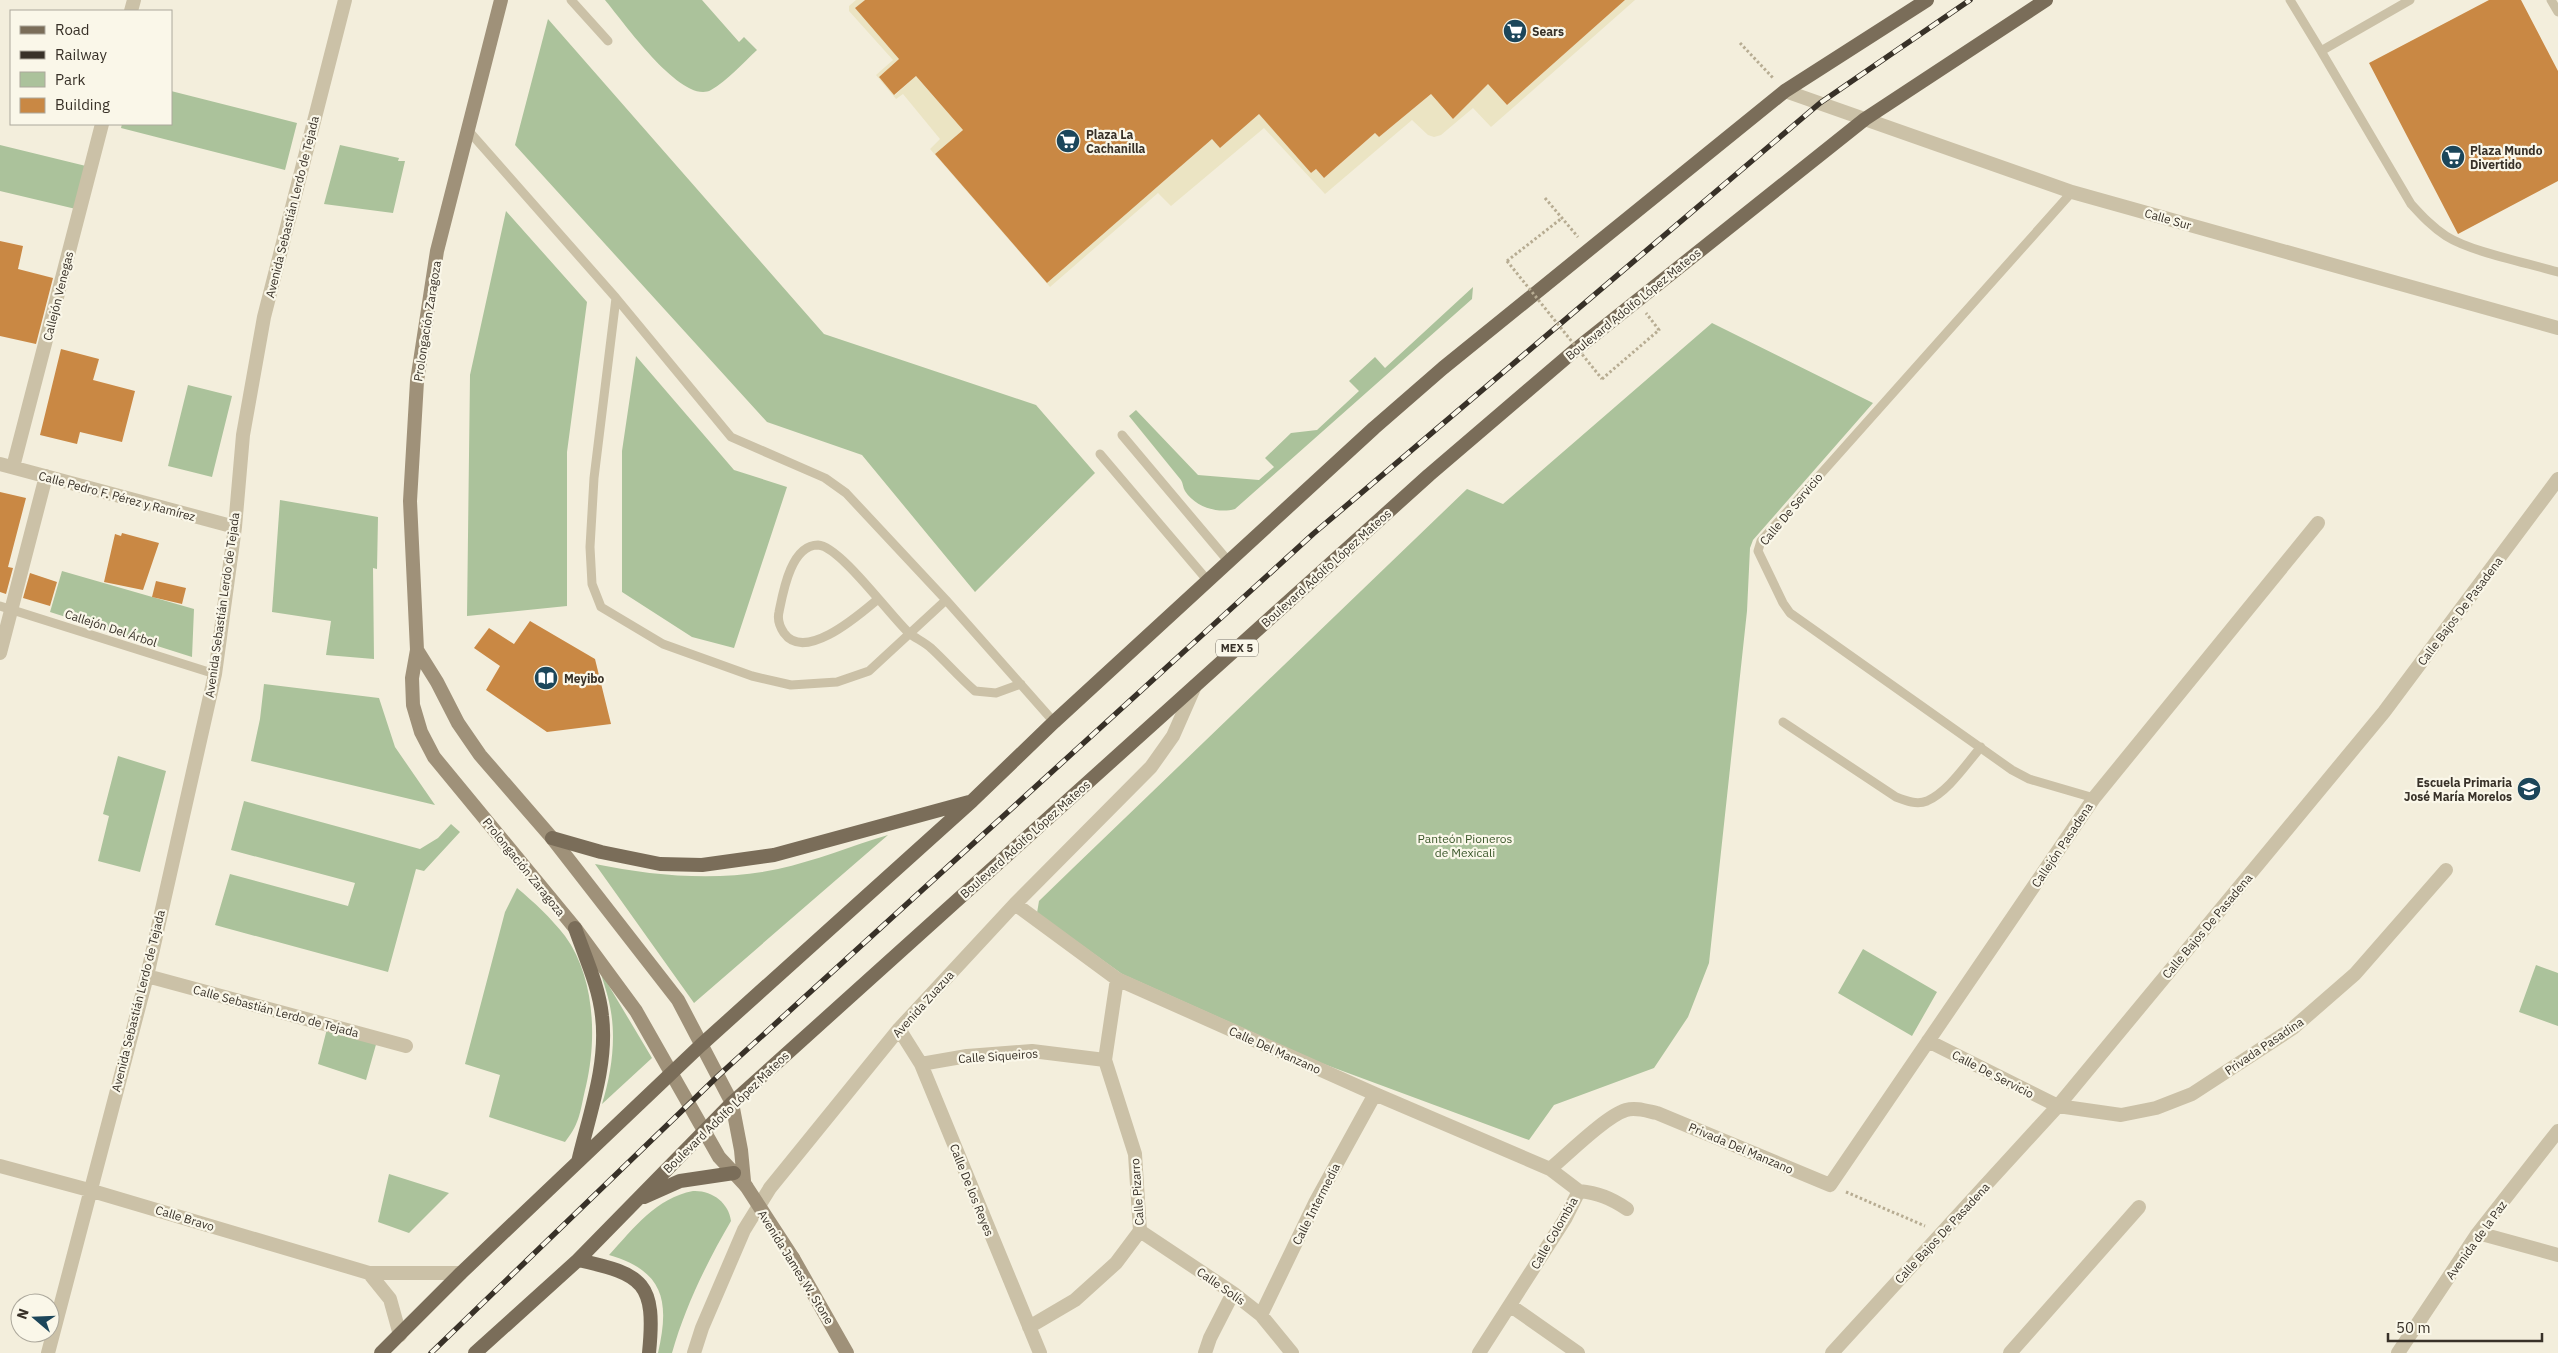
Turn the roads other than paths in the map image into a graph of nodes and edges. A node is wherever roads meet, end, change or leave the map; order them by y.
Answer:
1 (346, 0) edge
2 (501, 0) edge
3 (571, 0) edge
4 (1927, 0) edge
5 (2046, 0) edge
6 (2290, 0) edge
7 (2410, 0) edge
8 (2551, 0) edge
9 (2558, 12) edge
10 (608, 40) dead end
11 (2322, 51) junction
12 (1785, 91) junction
13 (1865, 119) junction
14 (102, 125) edge
15 (467, 129) junction
16 (2072, 192) junction
17 (2558, 272) edge
18 (616, 298) junction
19 (2553, 326) edge
20 (2558, 336) edge
21 (1122, 435) dead end
22 (1100, 454) dead end
23 (7, 466) edge
24 (46, 476) junction
25 (2558, 479) edge
26 (2318, 523) dead end
27 (235, 527) junction
28 (1229, 562) junction
29 (1208, 581) junction
30 (878, 599) junction
31 (946, 600) junction
32 (6, 608) edge
33 (910, 634) junction
34 (417, 650) junction
35 (0, 653) edge
36 (215, 674) junction
37 (1020, 684) junction
38 (1194, 686) junction
39 (1054, 722) junction
40 (1783, 722) dead end
41 (1981, 747) junction
42 (2094, 798) junction
43 (972, 801) junction
44 (552, 838) junction
45 (2446, 870) dead end
46 (1016, 904) junction
47 (575, 928) junction
48 (147, 976) junction
49 (1117, 979) junction
50 (899, 1029) junction
51 (1928, 1041) junction
52 (701, 1045) junction
53 (406, 1046) dead end
54 (1105, 1060) junction
55 (920, 1064) junction
56 (672, 1073) junction
57 (1374, 1094) junction
58 (732, 1103) junction
59 (2058, 1106) junction
60 (2558, 1131) edge
61 (705, 1132) junction
62 (578, 1162) junction
63 (0, 1166) edge
64 (1550, 1169) junction
65 (741, 1180) junction
66 (1830, 1185) joint
67 (89, 1190) junction
68 (1579, 1190) junction
69 (637, 1200) junction
70 (2139, 1207) dead end
71 (1627, 1210) dead end
72 (1140, 1231) junction
73 (2478, 1233) junction
74 (2558, 1255) edge
75 (578, 1260) junction
76 (369, 1273) junction
77 (461, 1273) junction
78 (1233, 1293) junction
79 (1511, 1306) junction
80 (1261, 1315) junction
81 (1029, 1328) junction
82 (400, 1335) junction
83 (48, 1353) edge
84 (381, 1353) edge
85 (475, 1353) edge
86 (649, 1353) edge
87 (694, 1353) edge
88 (847, 1353) edge
89 (1040, 1353) edge
90 (1205, 1353) edge
91 (1292, 1353) edge
92 (1479, 1353) edge
93 (1578, 1353) edge
94 (1832, 1353) edge
95 (2010, 1353) edge
96 (2398, 1353) edge

1 - 27 street, Avenida Sebastián Lerdo de Tejada
2 - 15 main road, Prolongación Zaragoza
3 - 10 lane
4 - 12 main road
5 - 13 main road, Boulevard Adolfo López Mateos / MEX 5
6 - 11 lane
7 - 11 lane
8 - 9 lane
11 - 17 lane
12 - 13 street, Calle Sur
12 - 28 main road
13 - 16 street, Calle Sur
13 - 38 main road, Boulevard Adolfo López Mateos / MEX 5
14 - 23 street, Callejón Venegas
15 - 18 lane
15 - 34 main road, Prolongación Zaragoza
16 - 19 street, Calle Sur
16 - 41 lane, Calle De Servicio
18 - 31 lane
18 - 33 lane
19 - 20 street
21 - 28 lane
22 - 29 lane
23 - 24 street, Calle Pedro F. Pérez y Ramírez
24 - 27 street, Calle Pedro F. Pérez y Ramírez
24 - 32 street
25 - 59 street, Calle Bajos De Pasadena
26 - 42 street, Callejón Pasadena
27 - 36 street, Avenida Sebastián Lerdo de Tejada
28 - 29 main road
29 - 39 main road
30 - 30 lane
30 - 33 lane
31 - 33 lane
31 - 37 lane
32 - 35 street
32 - 36 lane, Callejón Del Árbol
33 - 37 lane
34 - 44 main road, Prolongación Zaragoza
34 - 47 main road, Prolongación Zaragoza
36 - 48 street, Avenida Sebastián Lerdo de Tejada
37 - 39 lane
38 - 46 street, Avenida Zuazua
38 - 58 main road, Boulevard Adolfo López Mateos / MEX 5
39 - 43 main road
40 - 41 lane
41 - 42 lane, Calle De Servicio
42 - 51 street, Callejón Pasadena
43 - 44 main road
43 - 52 main road
44 - 52 main road, Prolongación Zaragoza
45 - 59 street, Privada Pasadina
46 - 49 street, Calle Del Manzano
46 - 50 street, Avenida Zuazua
47 - 56 main road, Prolongación Zaragoza
47 - 62 main road
48 - 53 street, Calle Sebastián Lerdo de Tejada
48 - 67 street, Avenida Sebastián Lerdo de Tejada
49 - 54 street, Calle Pizarro
49 - 57 street, Calle Del Manzano
50 - 55 street, Calle De los Reyes
50 - 87 street, Avenida Zuazua
51 - 59 street, Calle De Servicio
51 - 66 street, Callejón Pasadena
52 - 56 main road
52 - 58 main road, Prolongación Zaragoza
54 - 55 street, Calle Siqueiros
54 - 72 street, Calle Pizarro
55 - 81 street, Calle De los Reyes
56 - 61 main road, Prolongación Zaragoza
56 - 62 main road
57 - 64 street, Calle Del Manzano
57 - 80 street, Calle Intermedia
58 - 61 main road, Boulevard Adolfo López Mateos / MEX 5
58 - 65 main road, Avenida James W. Stone
59 - 94 street, Calle Bajos De Pasadena
60 - 73 street, Avenida de la Paz
61 - 65 main road, Avenida James W. Stone
61 - 69 main road, Boulevard Adolfo López Mateos / MEX 5
62 - 77 main road
63 - 67 street, Calle Bravo
64 - 66 street, Privada Del Manzano
64 - 68 street, Calle Colombia
65 - 69 main road
65 - 88 main road, Avenida James W. Stone, bridge
67 - 76 street, Calle Bravo
67 - 83 street, Avenida Sebastián Lerdo de Tejada
68 - 71 street
68 - 79 street, Calle Colombia
69 - 75 main road, Boulevard Adolfo López Mateos / MEX 5
70 - 95 street
72 - 78 street, Calle Solís
72 - 81 street, Calle Pizarro
73 - 74 street
73 - 96 street, Avenida de la Paz
75 - 85 main road, Boulevard Adolfo López Mateos / MEX 5
75 - 86 main road
76 - 77 street, Calle Bravo
76 - 82 street
77 - 82 main road
78 - 80 street, Calle Solís
78 - 90 street
79 - 92 street, Calle Colombia
79 - 93 street
80 - 91 street, Calle Solís
81 - 89 street, Calle De los Reyes
82 - 84 main road

